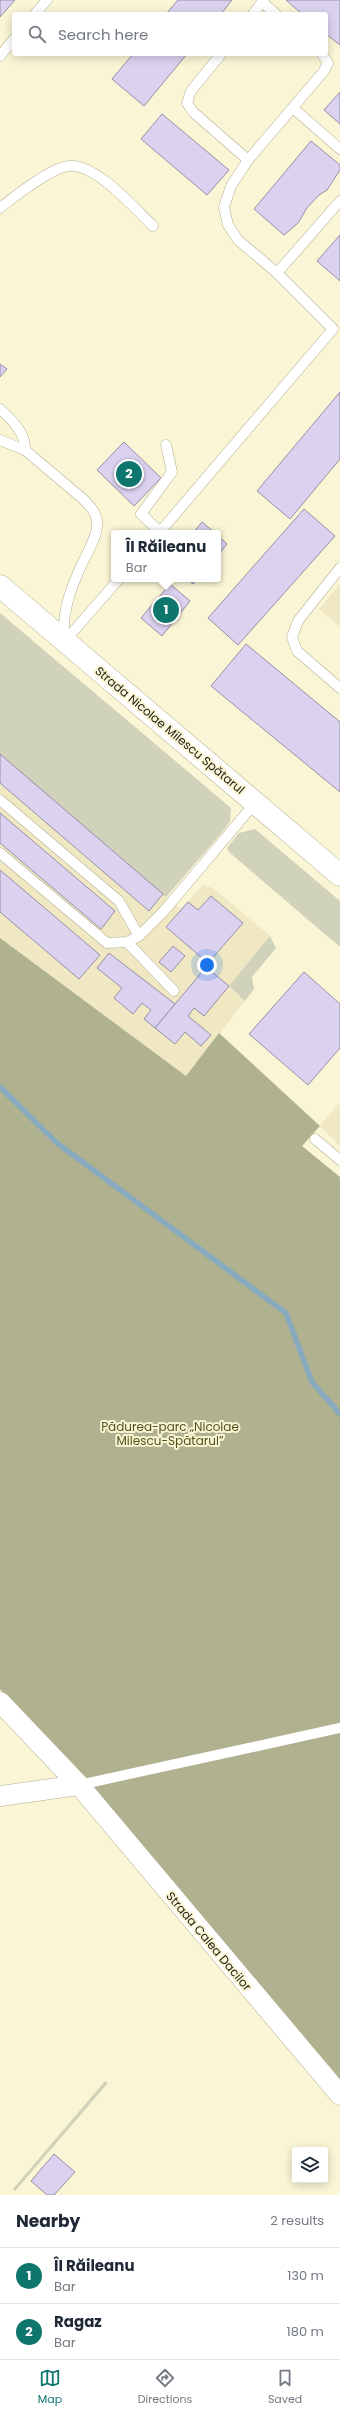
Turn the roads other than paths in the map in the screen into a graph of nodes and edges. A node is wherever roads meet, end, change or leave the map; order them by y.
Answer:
1 (47, 0) edge
2 (263, 1) edge
3 (37, 12) edge
4 (255, 12) edge
5 (274, 12) edge
6 (12, 41) edge
7 (0, 56) edge
8 (219, 56) edge
9 (323, 56) edge
10 (293, 108) junction
11 (340, 149) edge
12 (248, 160) junction
13 (340, 201) edge
14 (0, 208) edge
15 (154, 226) dead end
16 (277, 273) junction
17 (0, 409) edge
18 (0, 440) edge
19 (166, 445) dead end
20 (25, 450) junction
21 (158, 530) edge
22 (162, 530) edge
23 (340, 568) edge
24 (116, 582) edge
25 (0, 586) edge
26 (65, 641) junction
27 (340, 688) edge
28 (0, 800) edge
29 (255, 803) junction
30 (0, 853) edge
31 (340, 875) edge
32 (139, 936) junction
33 (127, 942) junction
34 (174, 991) dead end
35 (315, 1139) dead end
36 (340, 1160) edge
37 (0, 1702) edge
38 (340, 1728) edge
39 (79, 1785) junction
40 (0, 1796) edge
41 (340, 2095) edge

1 - 3 lane
2 - 4 lane
2 - 5 lane
6 - 7 lane
8 - 12 lane
9 - 10 lane
10 - 11 lane
10 - 12 lane
12 - 16 lane
13 - 16 lane
14 - 15 lane
16 - 22 lane
17 - 20 lane
18 - 20 lane
19 - 21 lane
20 - 26 lane
23 - 27 lane
24 - 26 lane
25 - 26 main road, Strada Nicolae Milescu Spătarul
26 - 29 main road, Strada Nicolae Milescu Spătarul
28 - 32 lane
29 - 31 main road, Strada Nicolae Milescu Spătarul
29 - 32 lane
30 - 33 lane
32 - 33 lane
33 - 34 lane
35 - 36 lane
37 - 39 street, Strada Calea Dacilor
38 - 39 lane
39 - 40 street
39 - 41 street, Strada Calea Dacilor

